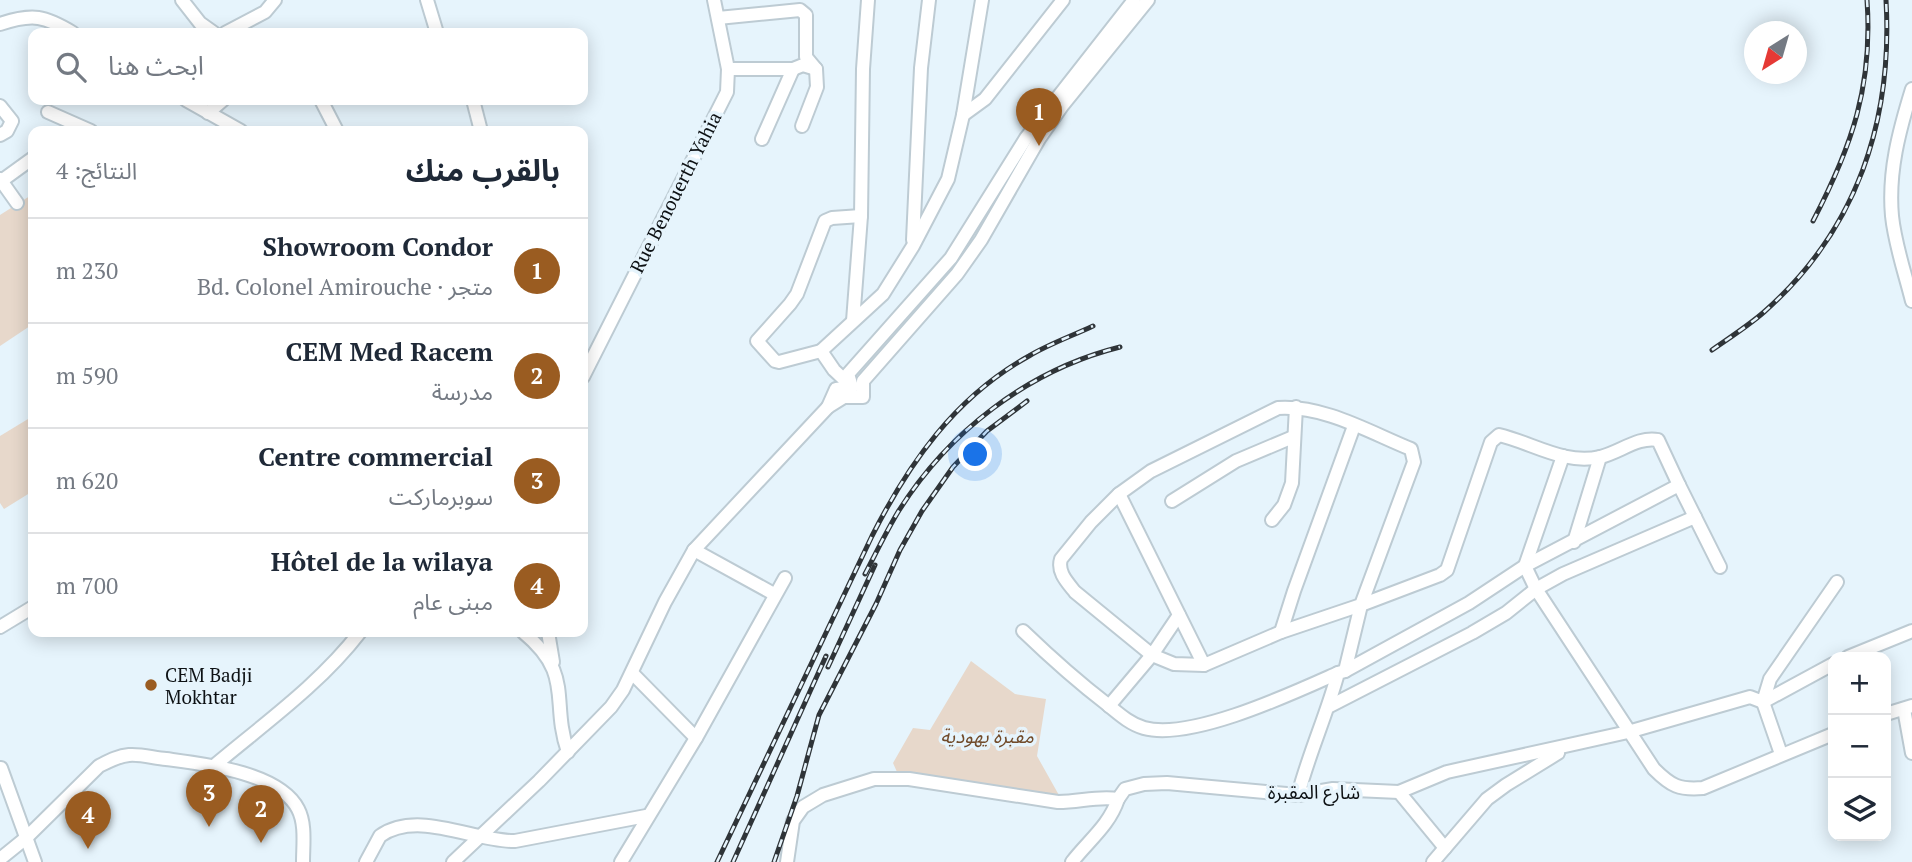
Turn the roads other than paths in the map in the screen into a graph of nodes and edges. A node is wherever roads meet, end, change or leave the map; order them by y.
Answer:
1 (182, 0) edge
2 (275, 0) edge
3 (427, 0) edge
4 (714, 0) edge
5 (868, 0) edge
6 (929, 0) edge
7 (982, 0) edge
8 (992, 0) edge
9 (1063, 0) edge
10 (1134, 0) edge
11 (1148, 0) edge
12 (262, 6) edge
13 (979, 17) junction
14 (718, 18) junction
15 (0, 24) edge
16 (65, 28) edge
17 (207, 28) edge
18 (232, 28) edge
19 (435, 28) edge
20 (728, 69) junction
21 (793, 69) junction
22 (816, 69) junction
23 (1912, 89) edge
24 (194, 105) edge
25 (217, 105) edge
26 (324, 105) edge
27 (474, 105) edge
28 (0, 106) edge
29 (47, 112) dead end
30 (208, 113) junction
31 (963, 115) junction
32 (79, 126) edge
33 (232, 126) edge
34 (334, 126) edge
35 (480, 126) edge
36 (802, 126) dead end
37 (0, 135) edge
38 (762, 139) dead end
39 (28, 161) edge
40 (0, 181) edge
41 (17, 203) dead end
42 (861, 216) junction
43 (913, 246) junction
44 (1912, 301) edge
45 (853, 321) junction
46 (821, 351) junction
47 (588, 367) edge
48 (852, 387) junction
49 (863, 397) junction
50 (828, 407) junction
51 (1296, 407) junction
52 (1354, 426) junction
53 (1293, 437) junction
54 (1563, 456) junction
55 (1600, 457) junction
56 (1679, 485) junction
57 (1119, 494) junction
58 (1172, 501) dead end
59 (1695, 517) junction
60 (1272, 520) dead end
61 (1574, 542) junction
62 (694, 550) junction
63 (1525, 566) junction
64 (1720, 567) dead end
65 (785, 578) dead end
66 (1837, 582) dead end
67 (1536, 589) junction
68 (774, 594) junction
69 (1361, 605) junction
70 (28, 610) edge
71 (1180, 615) junction
72 (0, 627) edge
73 (1023, 631) dead end
74 (1912, 631) edge
75 (1281, 632) junction
76 (356, 637) edge
77 (528, 637) edge
78 (549, 637) edge
79 (1860, 652) edge
80 (1152, 655) junction
81 (1204, 665) junction
82 (1828, 667) edge
83 (555, 670) junction
84 (1342, 672) junction
85 (632, 673) junction
86 (1763, 702) junction
87 (1109, 706) junction
88 (1329, 706) junction
89 (1908, 707) edge
90 (1891, 712) edge
91 (1628, 732) junction
92 (1828, 736) edge
93 (696, 738) junction
94 (1568, 746) junction
95 (568, 752) junction
96 (1912, 753) edge
97 (1781, 754) junction
98 (215, 765) junction
99 (1, 768) edge
100 (1399, 792) junction
101 (1298, 794) junction
102 (1118, 799) junction
103 (646, 816) junction
104 (481, 835) junction
105 (26, 838) junction
106 (1445, 848) junction
107 (0, 859) edge
108 (35, 862) edge
109 (303, 862) edge
110 (366, 862) edge
111 (453, 862) edge
112 (621, 862) edge
113 (787, 862) edge
114 (1072, 862) edge
115 (1433, 862) edge

1 - 17 street
2 - 12 street
3 - 19 street
4 - 14 street, Rue Benouerth Yahia
5 - 42 street
6 - 43 street
7 - 13 street
8 - 13 street
9 - 31 street
10 - 48 street
11 - 49 street
12 - 18 street
13 - 31 street
14 - 20 street, Rue Benouerth Yahia
14 - 22 street
15 - 16 street
20 - 21 street
20 - 47 street, Rue Benouerth Yahia
21 - 22 street
21 - 38 street
22 - 36 street
23 - 44 street
24 - 30 street
25 - 30 street
26 - 34 street
27 - 35 street
28 - 37 street
29 - 32 street
30 - 33 street
31 - 43 street
39 - 40 street
40 - 41 street
42 - 45 street
42 - 46 street
43 - 45 street
45 - 46 street
46 - 48 street
48 - 49 street
48 - 50 street
49 - 50 street
50 - 62 street
51 - 52 street
51 - 53 street
51 - 57 street
52 - 69 street
52 - 75 street
53 - 58 street
53 - 60 street
54 - 55 street
54 - 63 street
54 - 69 street
55 - 56 street
55 - 61 street
56 - 59 street
56 - 61 street
57 - 71 street
57 - 80 street
59 - 64 street
59 - 67 street
61 - 63 street
62 - 68 street
62 - 85 street
63 - 67 street
63 - 84 street
65 - 68 street
66 - 86 street
67 - 88 street
67 - 91 street
68 - 93 street
69 - 75 street
69 - 84 street
70 - 72 street
71 - 80 street
71 - 81 street
73 - 87 street
74 - 79 street
75 - 81 street
76 - 98 street
77 - 83 street
78 - 83 street
80 - 81 street
80 - 87 street
82 - 86 street, شارع المقبرة
83 - 95 street
84 - 87 street
84 - 88 street
85 - 93 street
85 - 95 street
86 - 91 street, شارع المقبرة
86 - 97 street
88 - 101 street
89 - 90 street
89 - 96 street
91 - 94 street, شارع المقبرة
91 - 97 street
92 - 97 street
93 - 103 street
94 - 100 street, شارع المقبرة
94 - 106 street
95 - 104 street
98 - 105 street
98 - 109 street
99 - 105 street
100 - 101 street, شارع المقبرة
100 - 106 street
101 - 102 street, شارع المقبرة
102 - 113 street, شارع المقبرة
102 - 114 street
103 - 104 street
103 - 112 street
104 - 110 street
104 - 111 street
105 - 107 street
105 - 108 street
106 - 115 street

